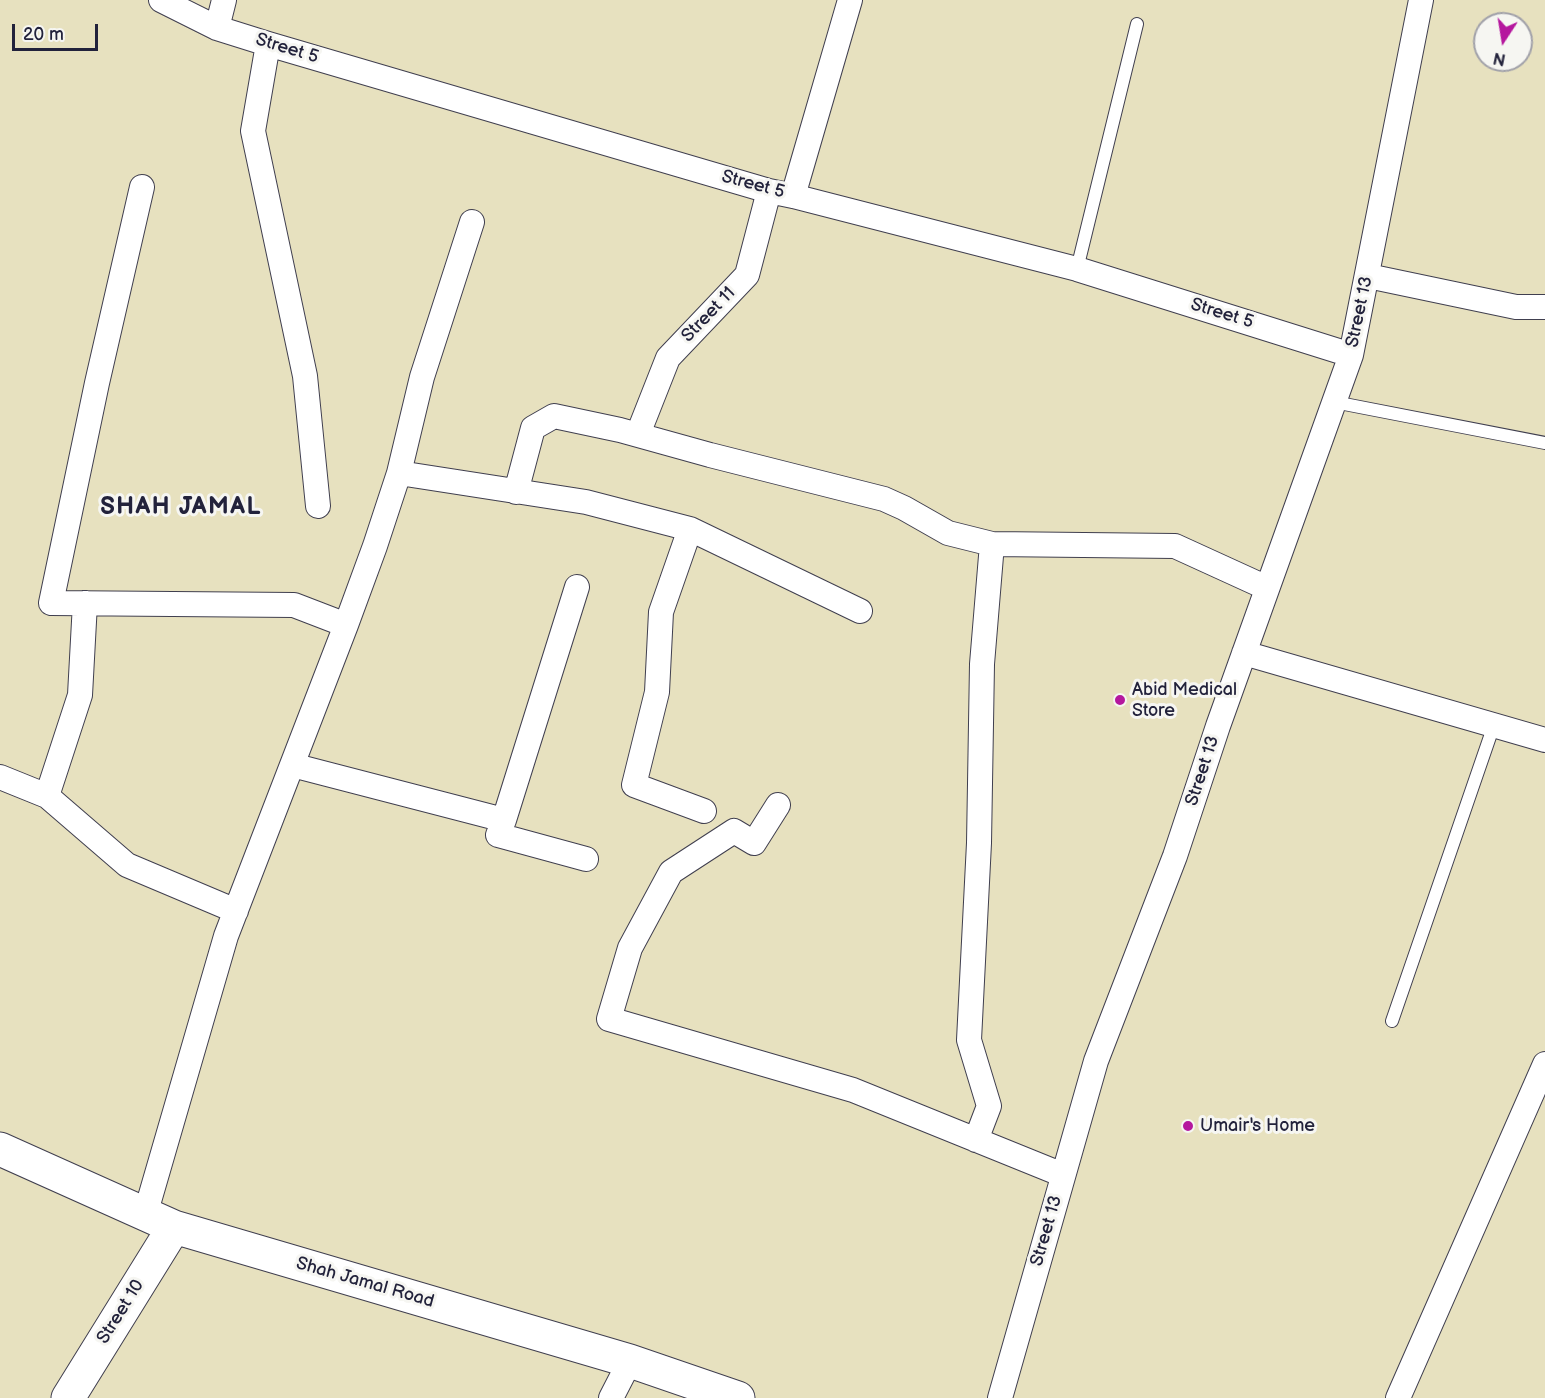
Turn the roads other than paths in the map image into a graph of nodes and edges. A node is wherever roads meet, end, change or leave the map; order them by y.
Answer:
1 (161, 0) edge
2 (224, 0) edge
3 (850, 0) edge
4 (1420, 0) edge
5 (1137, 24) dead end
6 (217, 28) junction
7 (268, 44) junction
8 (142, 187) dead end
9 (769, 191) junction
10 (793, 196) junction
11 (472, 222) dead end
12 (1077, 269) junction
13 (1368, 276) junction
14 (1545, 307) edge
15 (1351, 355) junction
16 (1334, 402) junction
17 (638, 434) junction
18 (1545, 443) edge
19 (399, 473) junction
20 (516, 492) junction
21 (318, 506) dead end
22 (690, 529) junction
23 (992, 544) junction
24 (577, 587) dead end
25 (1268, 588) junction
26 (85, 603) junction
27 (861, 611) dead end
28 (346, 624) junction
29 (1244, 652) junction
30 (1494, 725) junction
31 (1545, 740) edge
32 (292, 765) junction
33 (0, 777) edge
34 (47, 796) junction
35 (778, 805) dead end
36 (704, 811) dead end
37 (504, 820) junction
38 (586, 859) dead end
39 (236, 911) junction
40 (1392, 1021) dead end
41 (1545, 1064) edge
42 (976, 1140) junction
43 (0, 1149) edge
44 (1063, 1175) junction
45 (159, 1221) junction
46 (630, 1361) junction
47 (68, 1398) edge
48 (611, 1398) edge
49 (738, 1398) edge
50 (1000, 1398) edge
51 (1398, 1398) edge

1 - 6 street, Street 5
2 - 6 street
3 - 10 street
4 - 13 street, Street 13
5 - 12 lane
6 - 7 street, Street 5
7 - 9 street, Street 5
7 - 21 street
8 - 26 street
9 - 10 street, Street 5
9 - 17 street, Street 11
10 - 12 street, Street 5
11 - 19 street
12 - 15 street, Street 5
13 - 14 street
13 - 15 street, Street 13
15 - 16 street, Street 13
16 - 18 lane
16 - 25 street, Street 13
17 - 20 street
17 - 23 street
19 - 20 street
19 - 28 street
20 - 22 street
22 - 27 street
22 - 36 street
23 - 25 street
23 - 42 street
24 - 37 street
25 - 29 street, Street 13
26 - 28 street
26 - 34 street
28 - 32 street
29 - 30 street
29 - 44 street, Street 13
30 - 31 street
30 - 40 lane
32 - 37 street
32 - 39 street
33 - 34 street
34 - 39 street
35 - 42 street
37 - 38 street
39 - 45 street
41 - 51 street
42 - 44 street
43 - 45 main road, Shah Jamal Road
44 - 50 street, Street 13
45 - 46 main road, Shah Jamal Road
45 - 47 main road, Street 10
46 - 48 street
46 - 49 main road, Shah Jamal Road

